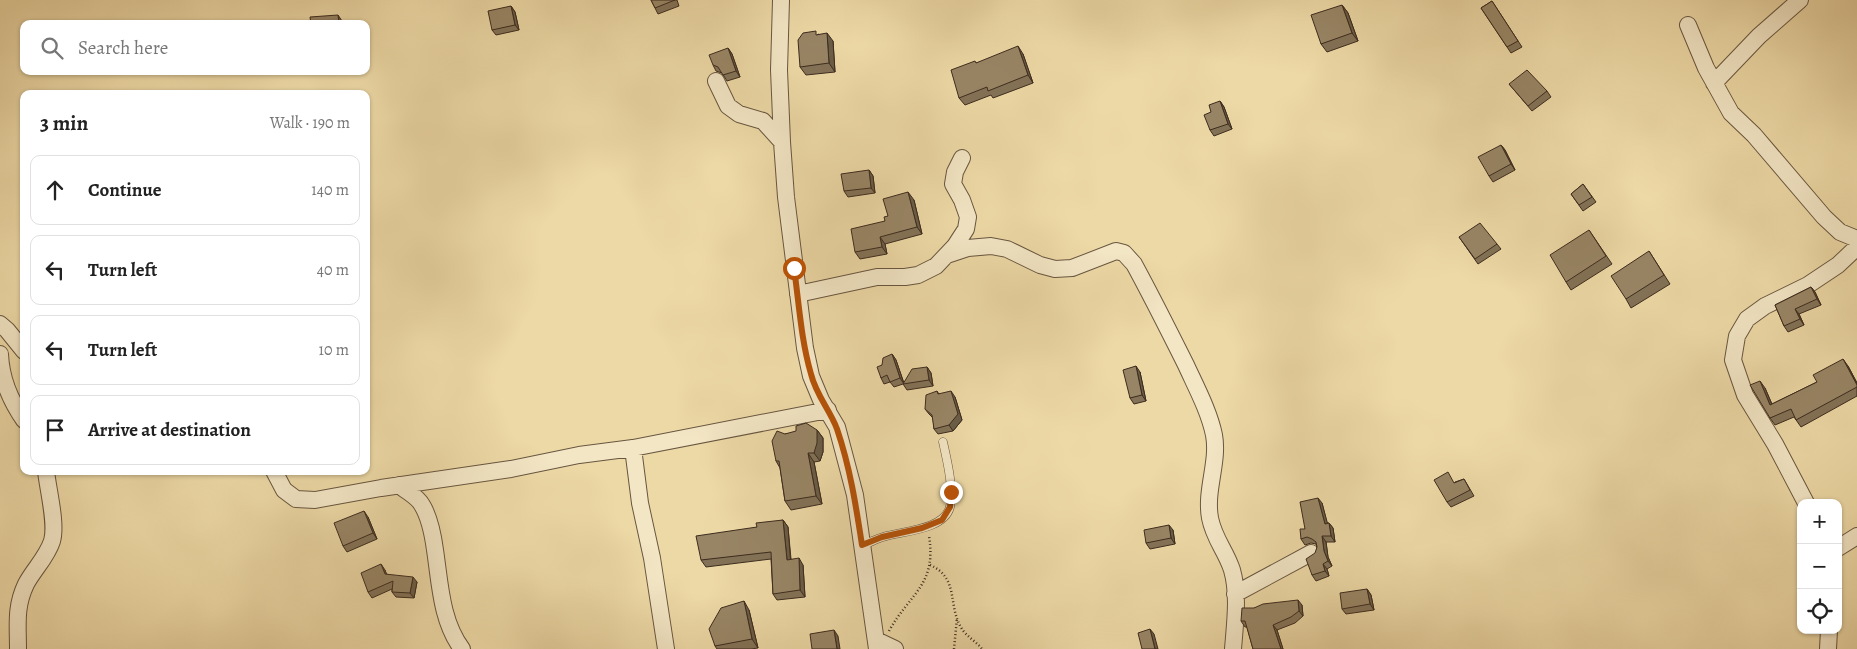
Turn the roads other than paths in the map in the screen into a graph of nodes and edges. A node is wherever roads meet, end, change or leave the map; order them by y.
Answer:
1 (781, 0) edge
2 (1800, 0) edge
3 (1688, 25) dead end
4 (716, 81) dead end
5 (1714, 83) junction
6 (782, 142) junction
7 (962, 158) dead end
8 (1857, 239) edge
9 (1857, 247) edge
10 (947, 255) junction
11 (798, 294) junction
12 (0, 324) edge
13 (20, 346) edge
14 (0, 354) edge
15 (828, 410) junction
16 (20, 413) edge
17 (943, 442) dead end
18 (633, 448) junction
19 (47, 475) edge
20 (276, 475) edge
21 (399, 486) junction
22 (1804, 499) edge
23 (1857, 536) edge
24 (862, 545) junction
25 (1842, 545) edge
26 (1311, 553) edge
27 (1235, 594) junction
28 (1829, 634) edge
29 (883, 645) edge
30 (18, 649) edge
31 (462, 649) edge
32 (666, 649) edge
33 (1233, 649) edge
34 (1828, 649) edge

1 - 6 street
2 - 5 street
3 - 5 street
4 - 6 street
5 - 8 street
6 - 11 street
7 - 10 street
9 - 22 street
10 - 11 street
10 - 27 street
11 - 15 street
12 - 13 street
14 - 16 street
15 - 18 street
15 - 24 street
17 - 24 lane
18 - 21 street
18 - 32 street
19 - 30 street
20 - 21 street
21 - 31 street
23 - 25 street
24 - 29 street
26 - 27 street
27 - 33 street
28 - 34 street

